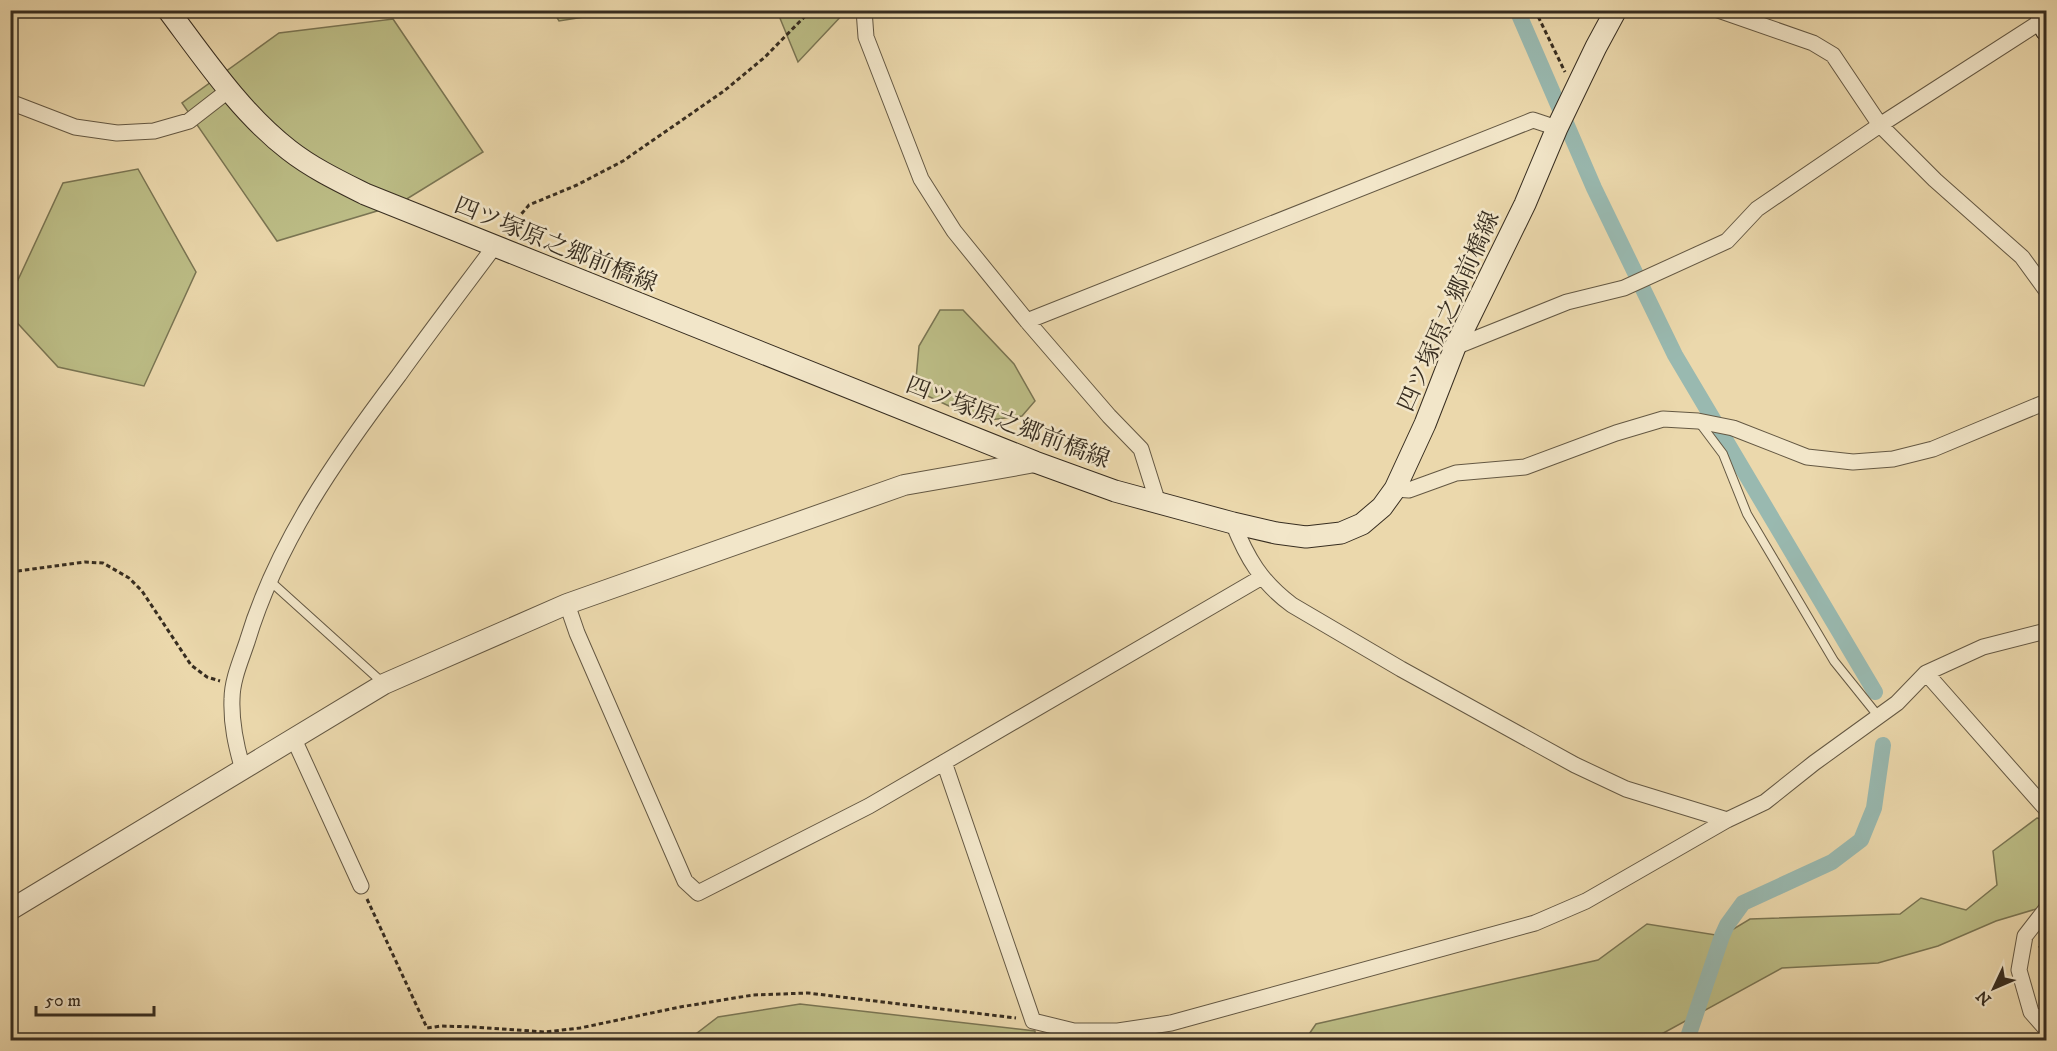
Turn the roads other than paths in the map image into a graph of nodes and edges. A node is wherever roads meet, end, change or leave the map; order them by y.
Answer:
1 (168, 10) edge
2 (864, 10) edge
3 (1616, 10) edge
4 (1718, 10) edge
5 (2043, 20) edge
6 (229, 90) junction
7 (10, 102) edge
8 (1565, 112) junction
9 (1880, 125) junction
10 (494, 247) junction
11 (2046, 290) edge
12 (1027, 321) junction
13 (1455, 346) junction
14 (2046, 402) edge
15 (1698, 421) junction
16 (1035, 462) junction
17 (1395, 489) junction
18 (1158, 503) junction
19 (1233, 523) junction
20 (1262, 577) junction
21 (270, 580) junction
22 (567, 604) junction
23 (2046, 631) edge
24 (1926, 673) junction
25 (384, 684) junction
26 (1879, 717) junction
27 (293, 737) junction
28 (944, 762) junction
29 (243, 770) junction
30 (2046, 809) edge
31 (1726, 820) junction
32 (361, 886) road end
33 (2046, 909) edge
34 (10, 910) edge
35 (2046, 1029) edge

1 - 6 main road, 四ツ塚原之郷前橋線
2 - 12 street
3 - 8 main road, 四ツ塚原之郷前橋線
4 - 9 street
5 - 9 street
6 - 7 street
6 - 10 main road, 四ツ塚原之郷前橋線
8 - 12 street
8 - 13 main road, 四ツ塚原之郷前橋線
9 - 11 street
9 - 13 street
10 - 16 main road, 四ツ塚原之郷前橋線
10 - 21 street
12 - 18 street
13 - 17 main road, 四ツ塚原之郷前橋線
14 - 15 street
15 - 17 street
15 - 26 lane
16 - 18 main road, 四ツ塚原之郷前橋線
16 - 22 street
17 - 19 main road, 四ツ塚原之郷前橋線
18 - 19 main road, 四ツ塚原之郷前橋線
19 - 20 street
20 - 28 street
20 - 31 street
21 - 25 lane
21 - 29 street
22 - 25 street
22 - 28 street
23 - 24 street
24 - 26 street
24 - 30 street
25 - 27 street
26 - 31 street
27 - 29 street
27 - 32 street
28 - 31 street
29 - 34 street
33 - 35 street

